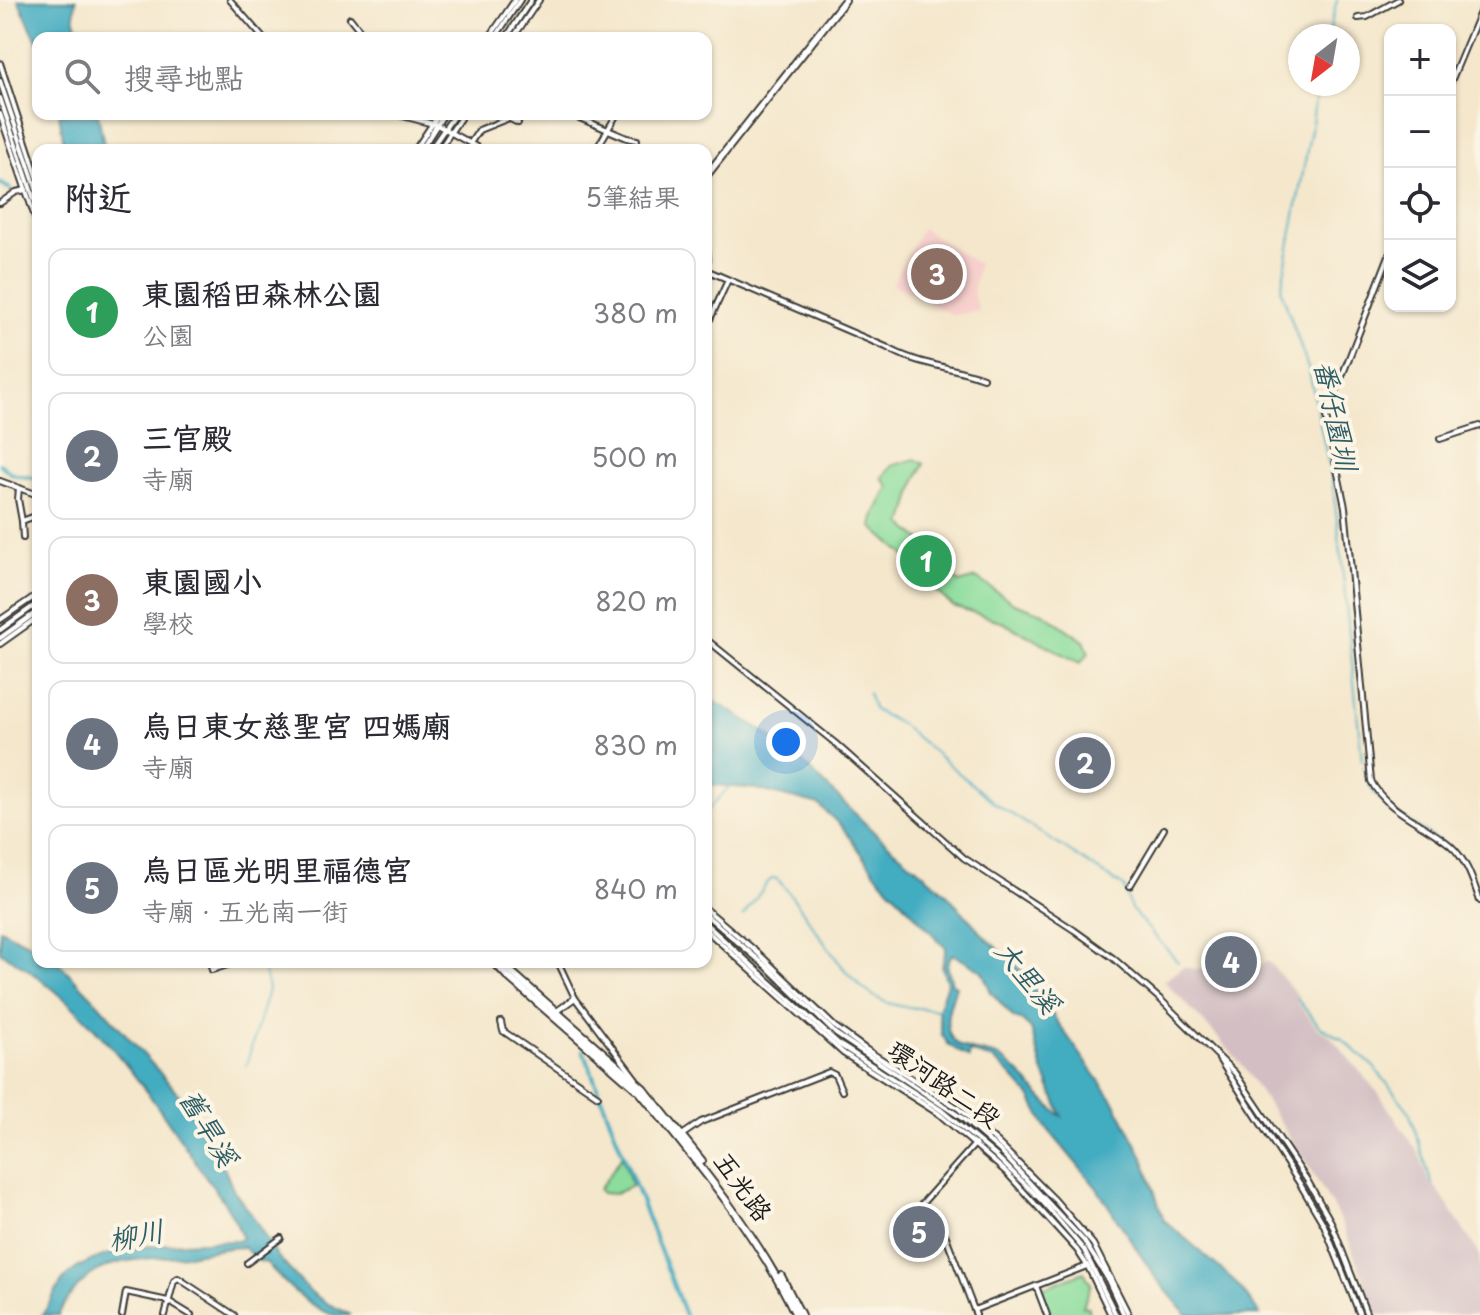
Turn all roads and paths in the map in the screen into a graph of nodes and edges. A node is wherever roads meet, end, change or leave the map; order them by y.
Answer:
1 (230, 0) edge
2 (517, 0) edge
3 (531, 0) edge
4 (539, 0) edge
5 (845, 0) edge
6 (1398, 0) edge
7 (1480, 12) edge
8 (350, 18) dead end
9 (1358, 18) dead end
10 (258, 32) edge
11 (361, 32) edge
12 (493, 32) edge
13 (498, 32) edge
14 (510, 32) edge
15 (517, 32) edge
16 (0, 63) edge
17 (1456, 70) edge
18 (0, 81) edge
19 (0, 98) edge
20 (0, 114) edge
21 (419, 120) edge
22 (438, 120) edge
23 (451, 120) edge
24 (459, 120) edge
25 (500, 120) edge
26 (512, 120) edge
27 (585, 120) edge
28 (613, 120) edge
29 (518, 123) dead end
30 (435, 124) junction
31 (445, 129) junction
32 (608, 129) junction
33 (451, 132) junction
34 (637, 140) dead end
35 (470, 143) joint
36 (420, 144) edge
37 (434, 144) edge
38 (443, 144) edge
39 (599, 144) edge
40 (32, 161) edge
41 (712, 170) edge
42 (32, 185) edge
43 (32, 185) edge
44 (32, 186) edge
45 (32, 188) edge
46 (0, 203) edge
47 (1384, 268) edge
48 (712, 271) edge
49 (728, 280) junction
50 (712, 315) edge
51 (983, 378) dead end
52 (1480, 426) edge
53 (1440, 439) dead end
54 (0, 481) edge
55 (19, 488) junction
56 (32, 493) edge
57 (32, 517) edge
58 (22, 521) junction
59 (23, 538) dead end
60 (32, 598) edge
61 (32, 607) edge
62 (32, 616) edge
63 (0, 620) edge
64 (32, 621) edge
65 (0, 630) edge
66 (0, 641) edge
67 (712, 644) edge
68 (1164, 829) dead end
69 (1130, 886) dead end
70 (1480, 901) edge
71 (712, 918) edge
72 (712, 929) edge
73 (712, 934) edge
74 (503, 968) edge
75 (561, 968) edge
76 (774, 979) junction
77 (796, 993) junction
78 (575, 998) junction
79 (788, 1001) junction
80 (551, 1012) junction
81 (501, 1022) dead end
82 (1215, 1054) junction
83 (641, 1090) junction
84 (842, 1091) dead end
85 (598, 1096) dead end
86 (682, 1135) junction
87 (975, 1144) junction
88 (281, 1238) dead end
89 (1094, 1262) junction
90 (247, 1263) dead end
91 (1036, 1286) junction
92 (168, 1301) junction
93 (975, 1313) edge
94 (122, 1315) edge
95 (165, 1315) edge
96 (191, 1315) edge
97 (234, 1315) edge
98 (799, 1315) edge
99 (1047, 1315) edge
100 (1114, 1315) edge
101 (1127, 1315) edge
102 (1360, 1315) edge
103 (1367, 1315) edge

1 - 10 street
2 - 12 street
2 - 13 street
3 - 14 street
4 - 15 street
5 - 41 main road
6 - 9 street
7 - 17 street
8 - 11 street
16 - 40 street
18 - 42 street
19 - 43 street
20 - 44 street
21 - 30 street
22 - 30 street
23 - 31 street
24 - 33 street
25 - 35 street
26 - 29 street
27 - 32 street
28 - 32 street
30 - 31 street
30 - 36 street
31 - 33 street
31 - 37 street
32 - 34 street
32 - 39 street
33 - 35 street
33 - 38 street
45 - 46 street
47 - 70 street
48 - 49 street
49 - 50 street
49 - 51 street
52 - 53 street
54 - 55 street
55 - 56 street
55 - 58 street
57 - 58 street
58 - 59 street
60 - 63 street
61 - 65 street
62 - 66 street
64 - 66 street
67 - 82 street
68 - 69 street
71 - 76 street, 環河路二段
72 - 76 street, 環河路二段
73 - 76 street, 環河路二段
74 - 80 main road, 五光路
75 - 78 street, 五光路
76 - 77 street, 環河路二段
76 - 79 street, 環河路二段
77 - 79 street
77 - 89 street, 環河路二段
78 - 80 street
78 - 83 street, 五光路
79 - 87 street, 環河路二段
79 - 89 street, 環河路二段
80 - 83 main road, 五光路
81 - 85 street
82 - 102 street
82 - 103 street
83 - 86 main road, 五光路
83 - 98 main road, 五光路
84 - 86 street
86 - 98 main road, 五光路
87 - 89 street, 環河路二段
87 - 93 street
88 - 90 street
89 - 91 street
89 - 100 street, 環河路二段
89 - 101 street, 環河路二段
91 - 93 street
91 - 99 street
92 - 94 street
92 - 95 street
92 - 96 street
92 - 97 street

